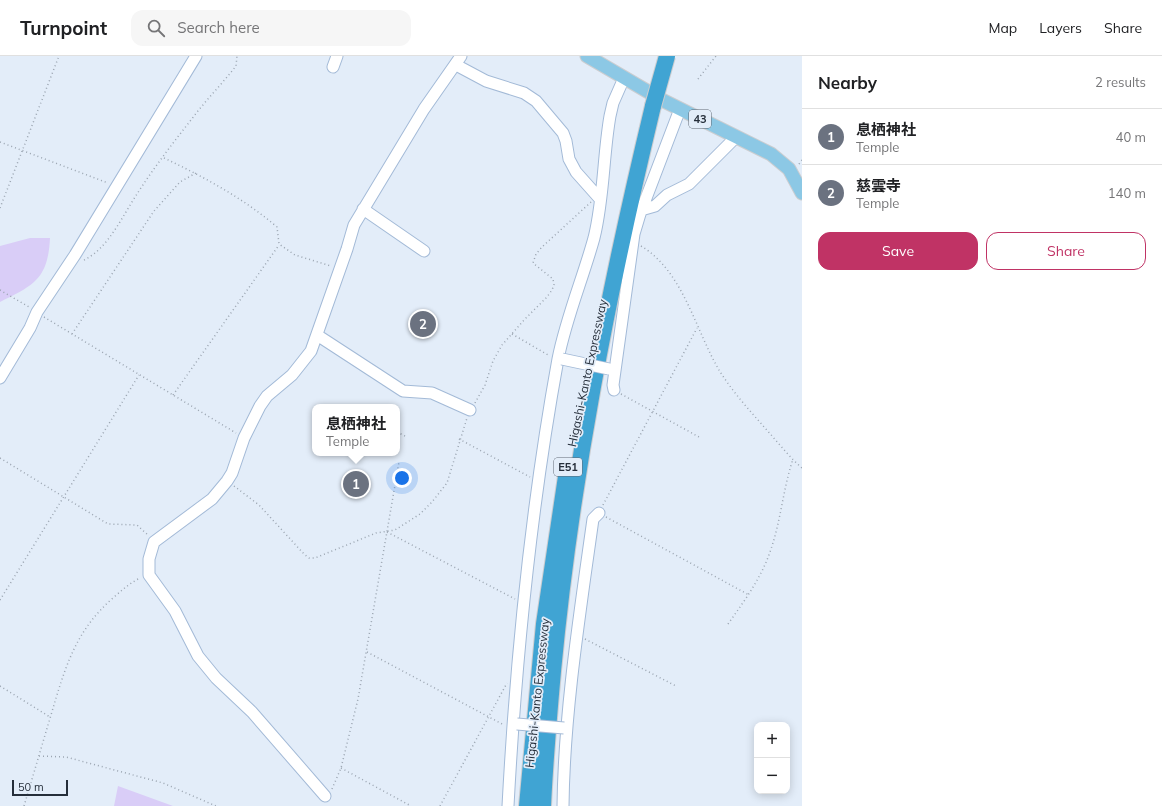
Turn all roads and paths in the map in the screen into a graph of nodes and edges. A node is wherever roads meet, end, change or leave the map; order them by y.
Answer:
1 (59, 56) edge
2 (196, 56) edge
3 (237, 56) edge
4 (337, 56) edge
5 (587, 56) edge
6 (667, 56) edge
7 (716, 56) edge
8 (459, 60) edge
9 (333, 67) dead end
10 (624, 78) junction
11 (698, 79) dead end
12 (680, 109) junction
13 (646, 134) junction
14 (736, 137) junction
15 (0, 142) edge
16 (22, 150) junction
17 (164, 158) junction
18 (196, 173) junction
19 (117, 186) junction
20 (802, 193) edge
21 (598, 197) junction
22 (0, 208) edge
23 (363, 209) junction
24 (641, 210) junction
25 (632, 242) junction
26 (279, 244) junction
27 (424, 251) dead end
28 (68, 265) junction
29 (341, 269) junction
30 (0, 290) edge
31 (37, 312) junction
32 (697, 328) junction
33 (72, 334) junction
34 (512, 334) junction
35 (317, 335) junction
36 (560, 359) junction
37 (613, 369) junction
38 (139, 374) junction
39 (0, 378) edge
40 (614, 390) joint
41 (173, 395) junction
42 (470, 410) junction
43 (652, 412) junction
44 (400, 434) edge
45 (405, 436) dead end
46 (699, 437) dead end
47 (244, 438) junction
48 (459, 439) junction
49 (0, 458) edge
50 (793, 459) junction
51 (399, 462) dead end
52 (802, 468) edge
53 (540, 478) junction
54 (227, 481) junction
55 (63, 496) junction
56 (599, 513) junction
57 (387, 532) junction
58 (154, 542) junction
59 (150, 575) junction
60 (749, 595) junction
61 (0, 600) edge
62 (523, 600) junction
63 (728, 624) dead end
64 (578, 635) junction
65 (367, 652) junction
66 (516, 678) junction
67 (0, 686) edge
68 (676, 686) dead end
69 (489, 716) junction
70 (50, 717) junction
71 (514, 724) junction
72 (566, 728) junction
73 (39, 756) junction
74 (341, 768) junction
75 (325, 796) joint
76 (24, 806) edge
77 (216, 806) edge
78 (411, 806) edge
79 (440, 806) edge
80 (508, 806) edge
81 (527, 806) edge
82 (543, 806) edge
83 (563, 806) edge

1 - 16 path
2 - 19 street
3 - 17 path
4 - 9 street
5 - 10 main road, 43
6 - 13 highway, Higashi-Kanto Expressway / E51, bridge
7 - 11 path
8 - 21 street
8 - 23 street
10 - 12 main road, 43
10 - 21 street
12 - 14 main road, 43
12 - 24 street
13 - 81 highway, Higashi-Kanto Expressway / E51
13 - 82 highway, Higashi-Kanto Expressway / E51
14 - 20 main road, 43
14 - 24 street
15 - 16 path
16 - 19 path
16 - 22 path
17 - 18 path
17 - 28 path
18 - 26 path
18 - 33 path
19 - 28 street
21 - 34 path
21 - 36 street
23 - 27 street
23 - 29 street
24 - 25 street
25 - 32 path
25 - 37 street
26 - 29 path
26 - 41 path
28 - 31 street
29 - 35 street
30 - 31 path
31 - 33 path
31 - 39 street
32 - 43 path
32 - 50 path
33 - 38 path
34 - 36 path
34 - 42 path
35 - 42 street
35 - 47 street
36 - 37 street, bridge
36 - 53 street
37 - 40 street
38 - 41 path
38 - 55 path
40 - 43 path
41 - 47 path
42 - 48 path
43 - 46 path
43 - 56 path
44 - 45 path
47 - 54 street
48 - 53 path
48 - 57 path
49 - 55 path
50 - 52 path
50 - 60 path
51 - 57 path
53 - 62 street
54 - 57 path
54 - 58 street
55 - 58 path
55 - 61 path
56 - 60 path
56 - 64 street
57 - 62 path
57 - 65 path
58 - 59 street
59 - 70 path
59 - 75 street
60 - 63 path
62 - 66 street
64 - 68 path
64 - 72 street
65 - 69 path
65 - 74 path
66 - 69 path
66 - 71 street
67 - 70 path
69 - 71 path
69 - 79 path
70 - 73 path
71 - 72 street, bridge
71 - 80 street
72 - 83 street
73 - 76 path
73 - 77 path
74 - 75 path
74 - 78 path

